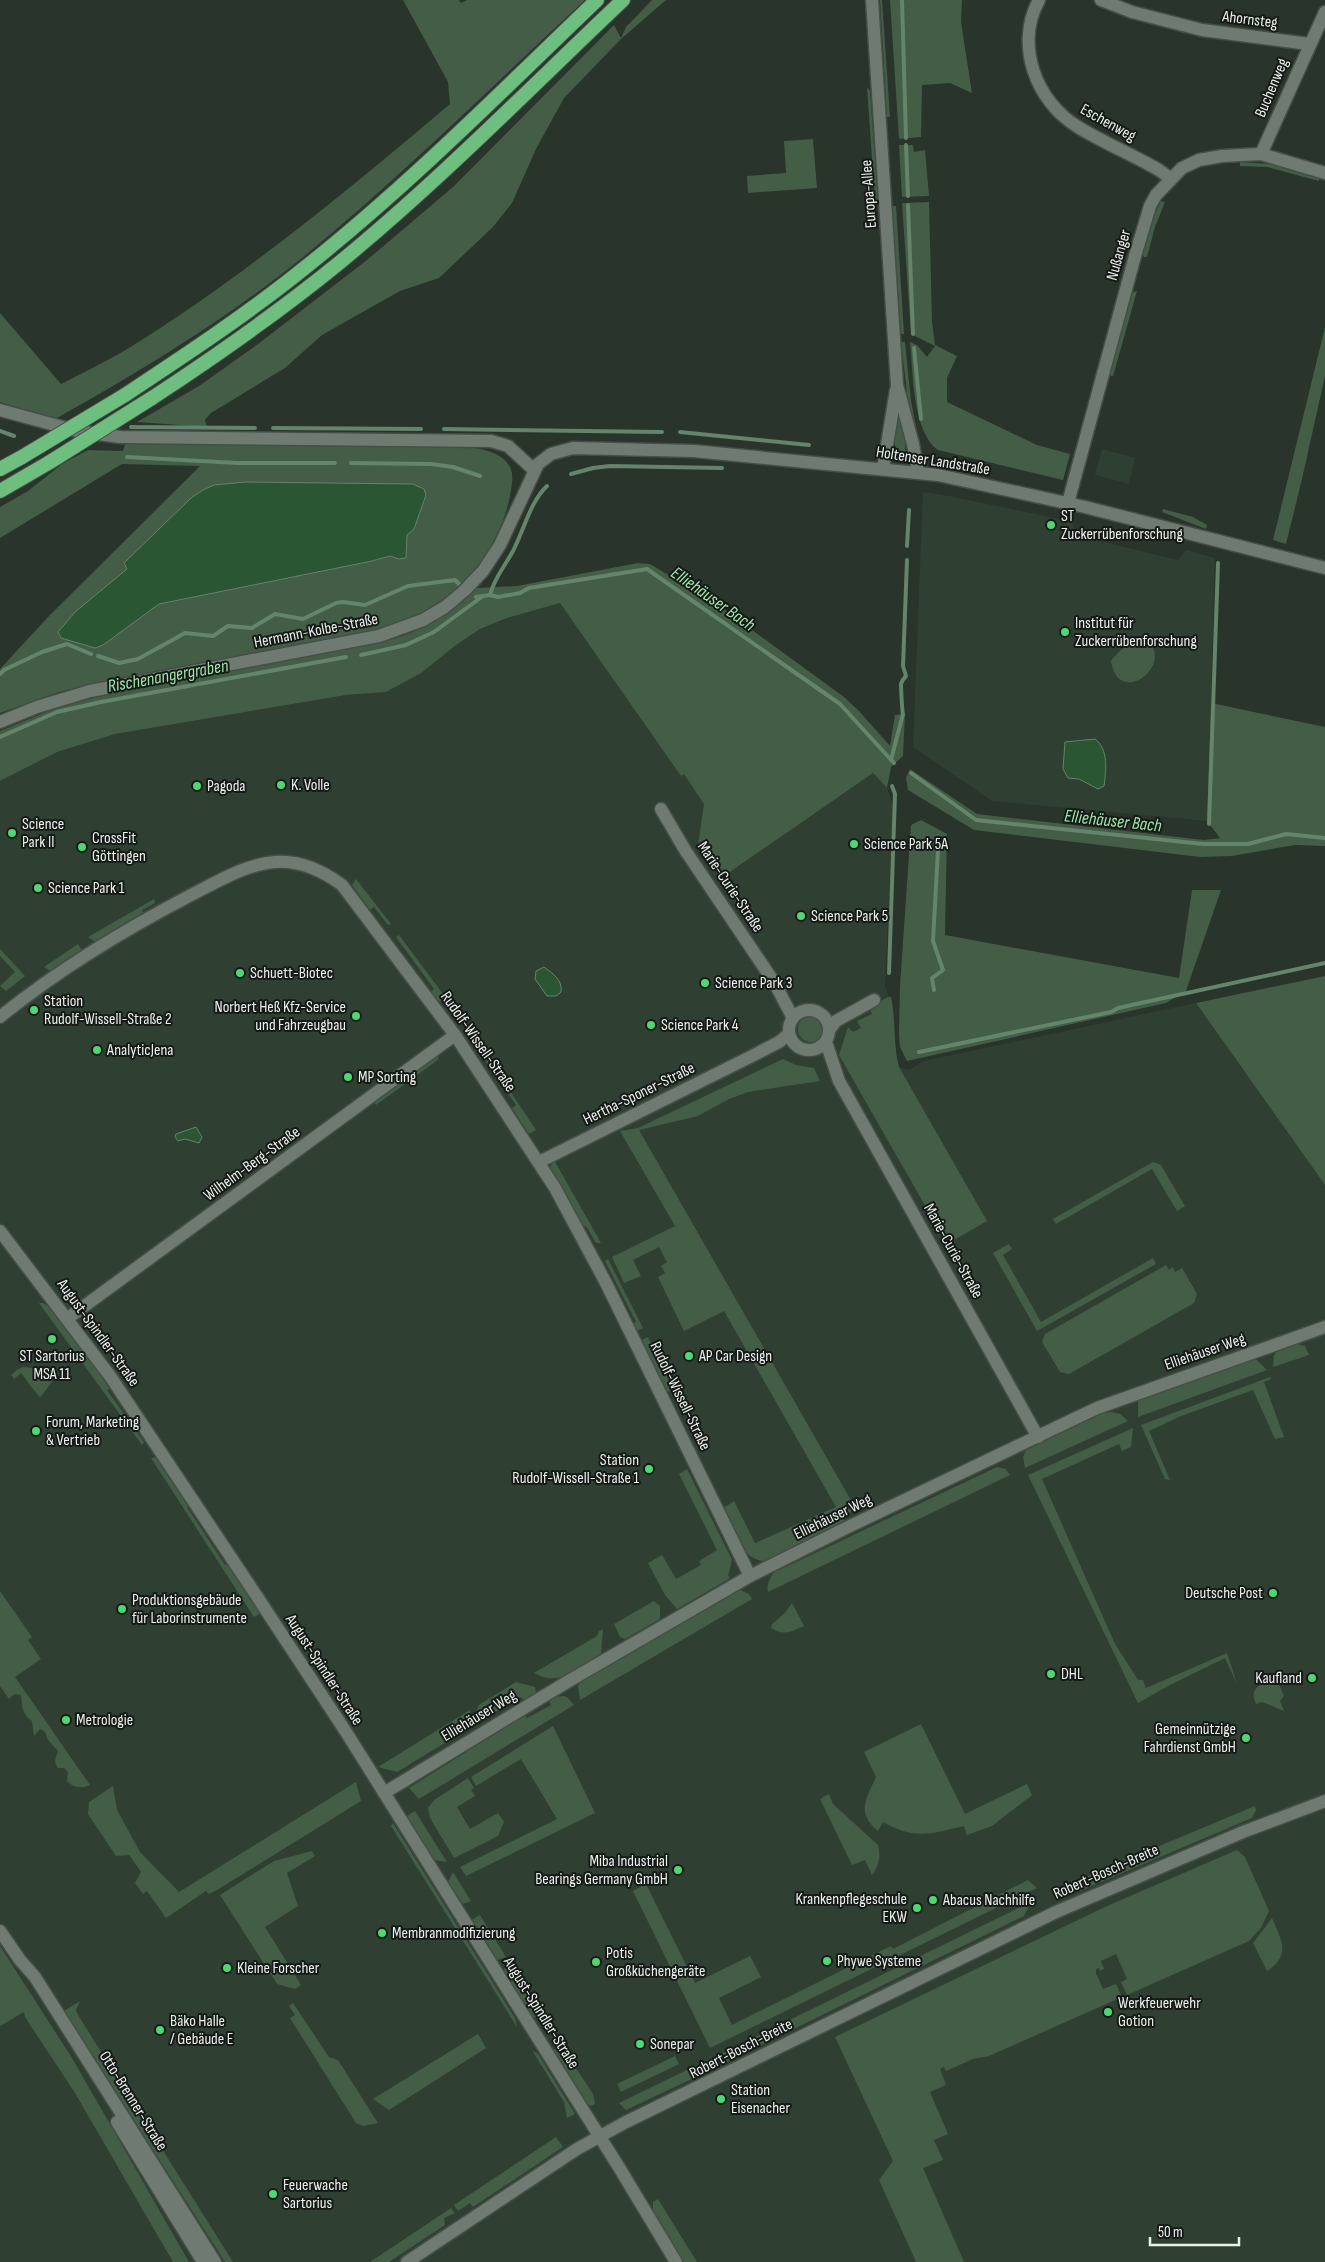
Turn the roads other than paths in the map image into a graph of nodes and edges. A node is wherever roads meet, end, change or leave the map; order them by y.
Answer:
1 (597, 0) edge
2 (872, 0) edge
3 (1039, 0) edge
4 (1100, 0) edge
5 (621, 2) edge
6 (1325, 12) edge
7 (1316, 39) edge
8 (501, 92) junction
9 (1261, 154) junction
10 (1325, 173) edge
11 (1170, 178) junction
12 (896, 385) junction
13 (0, 410) edge
14 (22, 457) junction
15 (0, 465) edge
16 (883, 469) junction
17 (0, 470) edge
18 (534, 470) junction
19 (918, 472) junction
20 (0, 491) edge
21 (1068, 503) junction
22 (1325, 568) edge
23 (0, 722) edge
24 (661, 809) dead end
25 (774, 982) junction
26 (869, 1002) dead end
27 (806, 1010) junction
28 (0, 1017) edge
29 (793, 1018) junction
30 (827, 1023) junction
31 (455, 1035) junction
32 (792, 1039) junction
33 (826, 1042) junction
34 (813, 1050) junction
35 (839, 1081) junction
36 (539, 1162) junction
37 (0, 1231) edge
38 (68, 1318) junction
39 (1325, 1326) edge
40 (1038, 1436) junction
41 (750, 1576) junction
42 (384, 1793) junction
43 (1325, 1801) edge
44 (0, 1931) edge
45 (20, 1960) junction
46 (601, 2138) junction
47 (204, 2262) edge
48 (215, 2262) edge
49 (407, 2262) edge
50 (417, 2262) edge
51 (676, 2262) edge

1 - 8 highway
2 - 12 street, Europa-Allee
3 - 11 street, Eschenweg
4 - 7 street, Ahornsteg
5 - 8 highway
5 - 20 highway, bridge
6 - 7 street, Buchenweg
7 - 9 street, Buchenweg
8 - 14 highway, bridge
9 - 10 street, Nußanger
9 - 11 street, Nußanger
11 - 21 street, Nußanger
12 - 16 street, Europa-Allee
12 - 19 street, Europa-Allee
13 - 18 street
14 - 15 highway
14 - 17 highway
16 - 18 street, Holtenser Landstraße
16 - 19 street, Holtenser Landstraße
18 - 23 street, Hermann-Kolbe-Straße
19 - 21 street, Holtenser Landstraße
21 - 22 street, Holtenser Landstraße
24 - 25 street, Marie-Curie-Straße
25 - 27 street, Marie-Curie-Straße
25 - 29 street, Marie-Curie-Straße
26 - 30 street
27 - 29 street
27 - 30 street
28 - 31 street, Rudolf-Wissell-Straße
29 - 32 street
30 - 33 street
31 - 36 street, Rudolf-Wissell-Straße
31 - 38 street, Wilhelm-Berg-Straße
32 - 34 street
32 - 36 street, Hertha-Sponer-Straße
33 - 34 street
33 - 35 street, Marie-Curie-Straße
34 - 35 street, Marie-Curie-Straße
35 - 40 street, Marie-Curie-Straße
36 - 41 street, Rudolf-Wissell-Straße
37 - 38 street, August-Spindler-Straße
38 - 42 street, August-Spindler-Straße
39 - 40 street, Elliehäuser Weg
40 - 41 street, Elliehäuser Weg
41 - 42 street, Elliehäuser Weg
42 - 46 street, August-Spindler-Straße
43 - 46 street, Robert-Bosch-Breite
44 - 45 street, Otto-Brenner-Straße
45 - 47 street, Otto-Brenner-Straße
45 - 48 street, Otto-Brenner-Straße
46 - 49 street, Robert-Bosch-Breite
46 - 50 street, Robert-Bosch-Breite
46 - 51 street, August-Spindler-Straße

